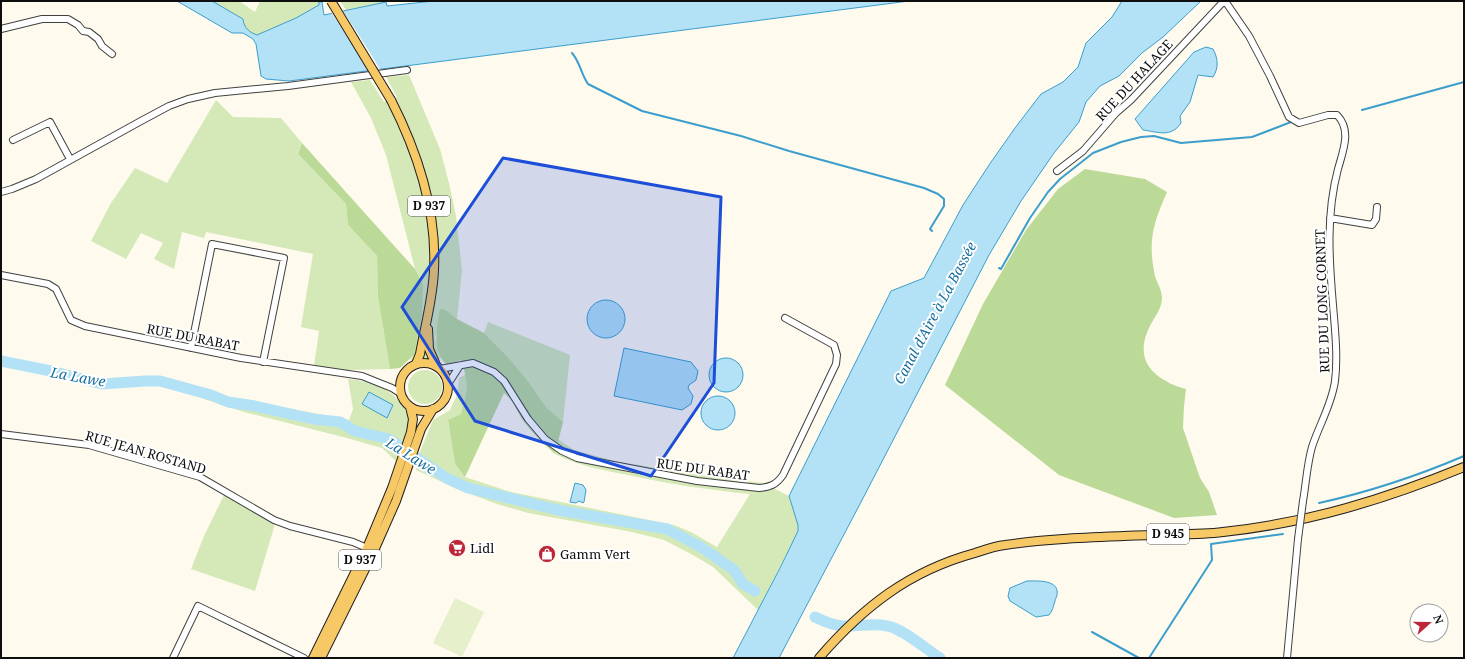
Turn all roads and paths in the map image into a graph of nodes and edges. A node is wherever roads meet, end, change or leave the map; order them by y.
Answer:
1 (331, 1) edge
2 (1224, 1) edge
3 (2, 30) edge
4 (112, 54) dead end
5 (407, 70) dead end
6 (13, 140) dead end
7 (70, 160) junction
8 (1057, 171) dead end
9 (1, 192) edge
10 (1377, 207) dead end
11 (1330, 218) junction
12 (1, 275) edge
13 (427, 318) junction
14 (786, 318) dead end
15 (191, 348) junction
16 (263, 362) junction
17 (416, 364) junction
18 (459, 366) junction
19 (438, 367) junction
20 (448, 384) junction
21 (400, 393) junction
22 (410, 407) junction
23 (433, 409) junction
24 (1, 434) edge
25 (411, 446) junction
26 (406, 461) junction
27 (1464, 467) edge
28 (367, 548) junction
29 (173, 658) edge
30 (304, 658) edge
31 (313, 658) edge
32 (320, 658) edge
33 (819, 658) edge
34 (1287, 658) edge

1 - 13 main road, D 937, bridge
2 - 8 street, RUE DU HALAGE
2 - 11 street, RUE DU LONG CORNET
3 - 4 street
5 - 7 street
6 - 7 street
7 - 9 street
10 - 11 street
11 - 34 street, RUE DU LONG CORNET, bridge
12 - 15 street, RUE DU RABAT
13 - 17 main road, D 937
13 - 19 main road, D 937
14 - 18 street, RUE DU RABAT
15 - 16 street, RUE DU RABAT
15 - 16 street
16 - 21 street, RUE DU RABAT
17 - 19 main road
17 - 21 main road
18 - 19 street, RUE DU RABAT
18 - 20 street
19 - 20 main road
20 - 23 main road
21 - 22 main road
22 - 23 main road
22 - 25 main road, D 937
23 - 25 main road, D 937
24 - 28 street, RUE JEAN ROSTAND
25 - 26 main road, D 937
26 - 28 main road, D 937
26 - 32 main road, D 937
27 - 33 main road, D 945
28 - 31 main road, D 937
29 - 30 street

